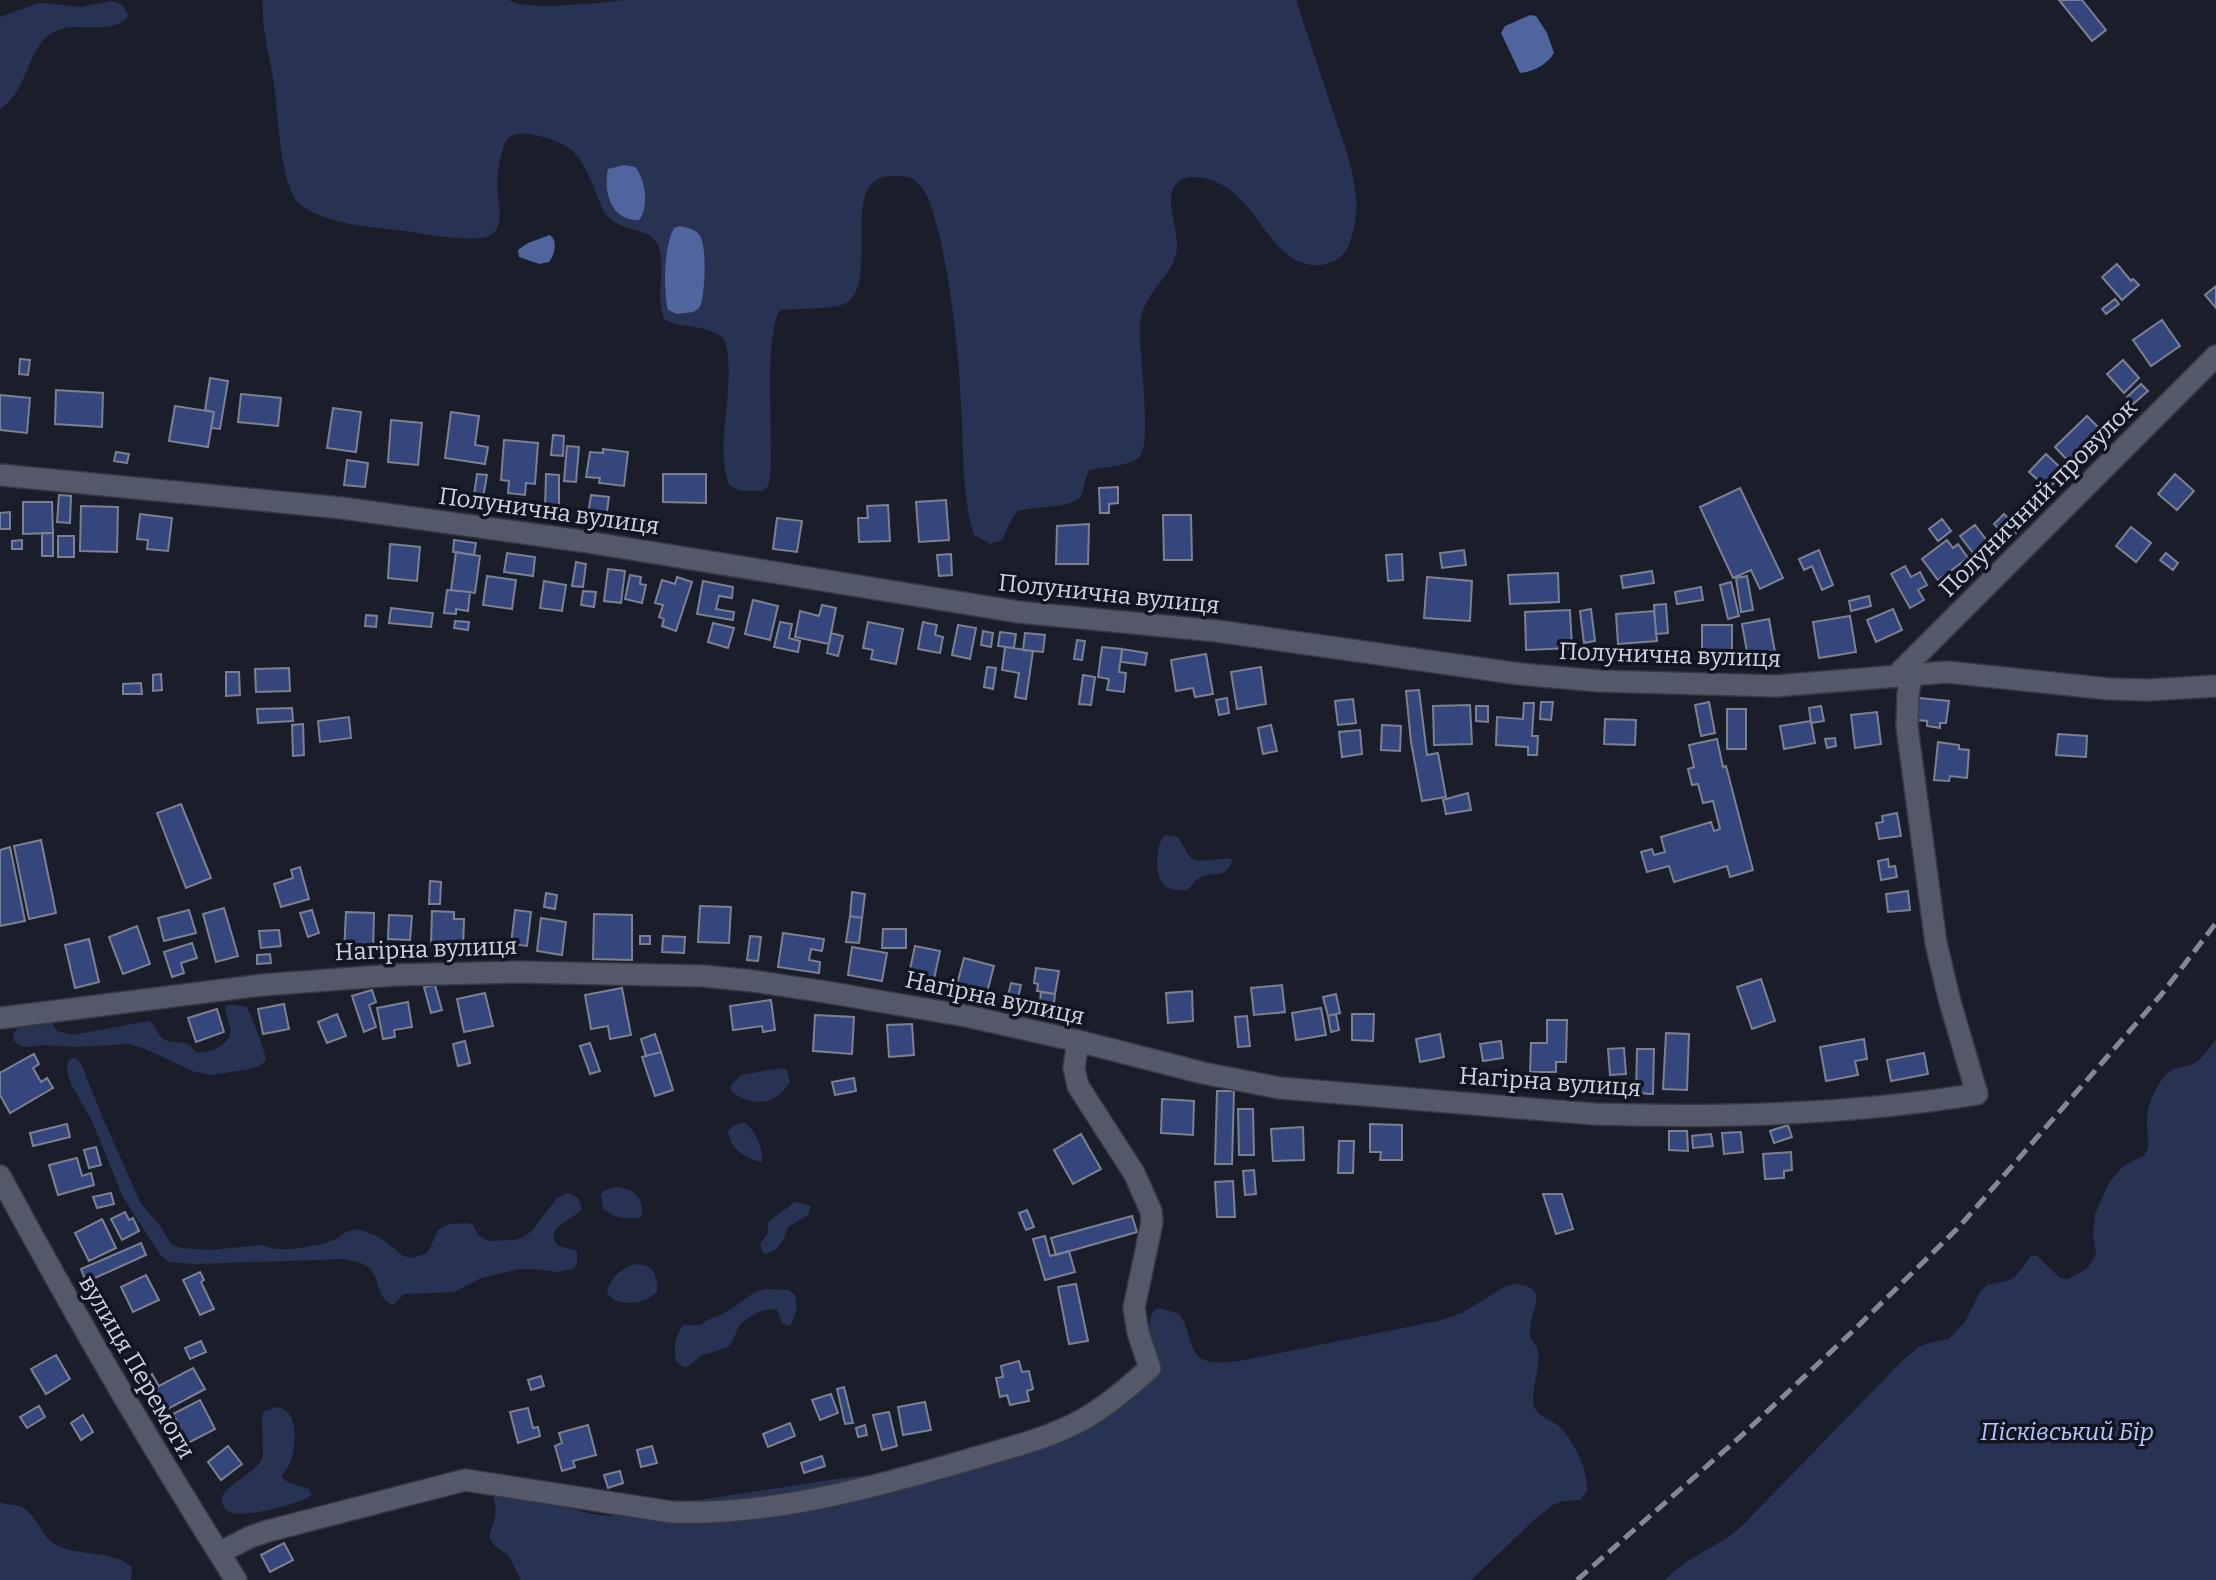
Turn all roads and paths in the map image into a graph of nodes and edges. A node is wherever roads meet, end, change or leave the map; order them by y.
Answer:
1 (2216, 356) edge
2 (0, 475) edge
3 (1904, 675) junction
4 (2216, 686) edge
5 (0, 1018) edge
6 (1078, 1041) junction
7 (0, 1176) edge
8 (219, 1553) junction
9 (236, 1580) edge

1 - 3 street, Полуничний провулок
2 - 3 street, Полунична вулиця
3 - 4 street, Полунична вулиця
3 - 6 street, Нагірна вулиця
5 - 6 street, Нагірна вулиця
6 - 8 street
7 - 8 street, вулиця Перемоги
8 - 9 street, вулиця Перемоги

